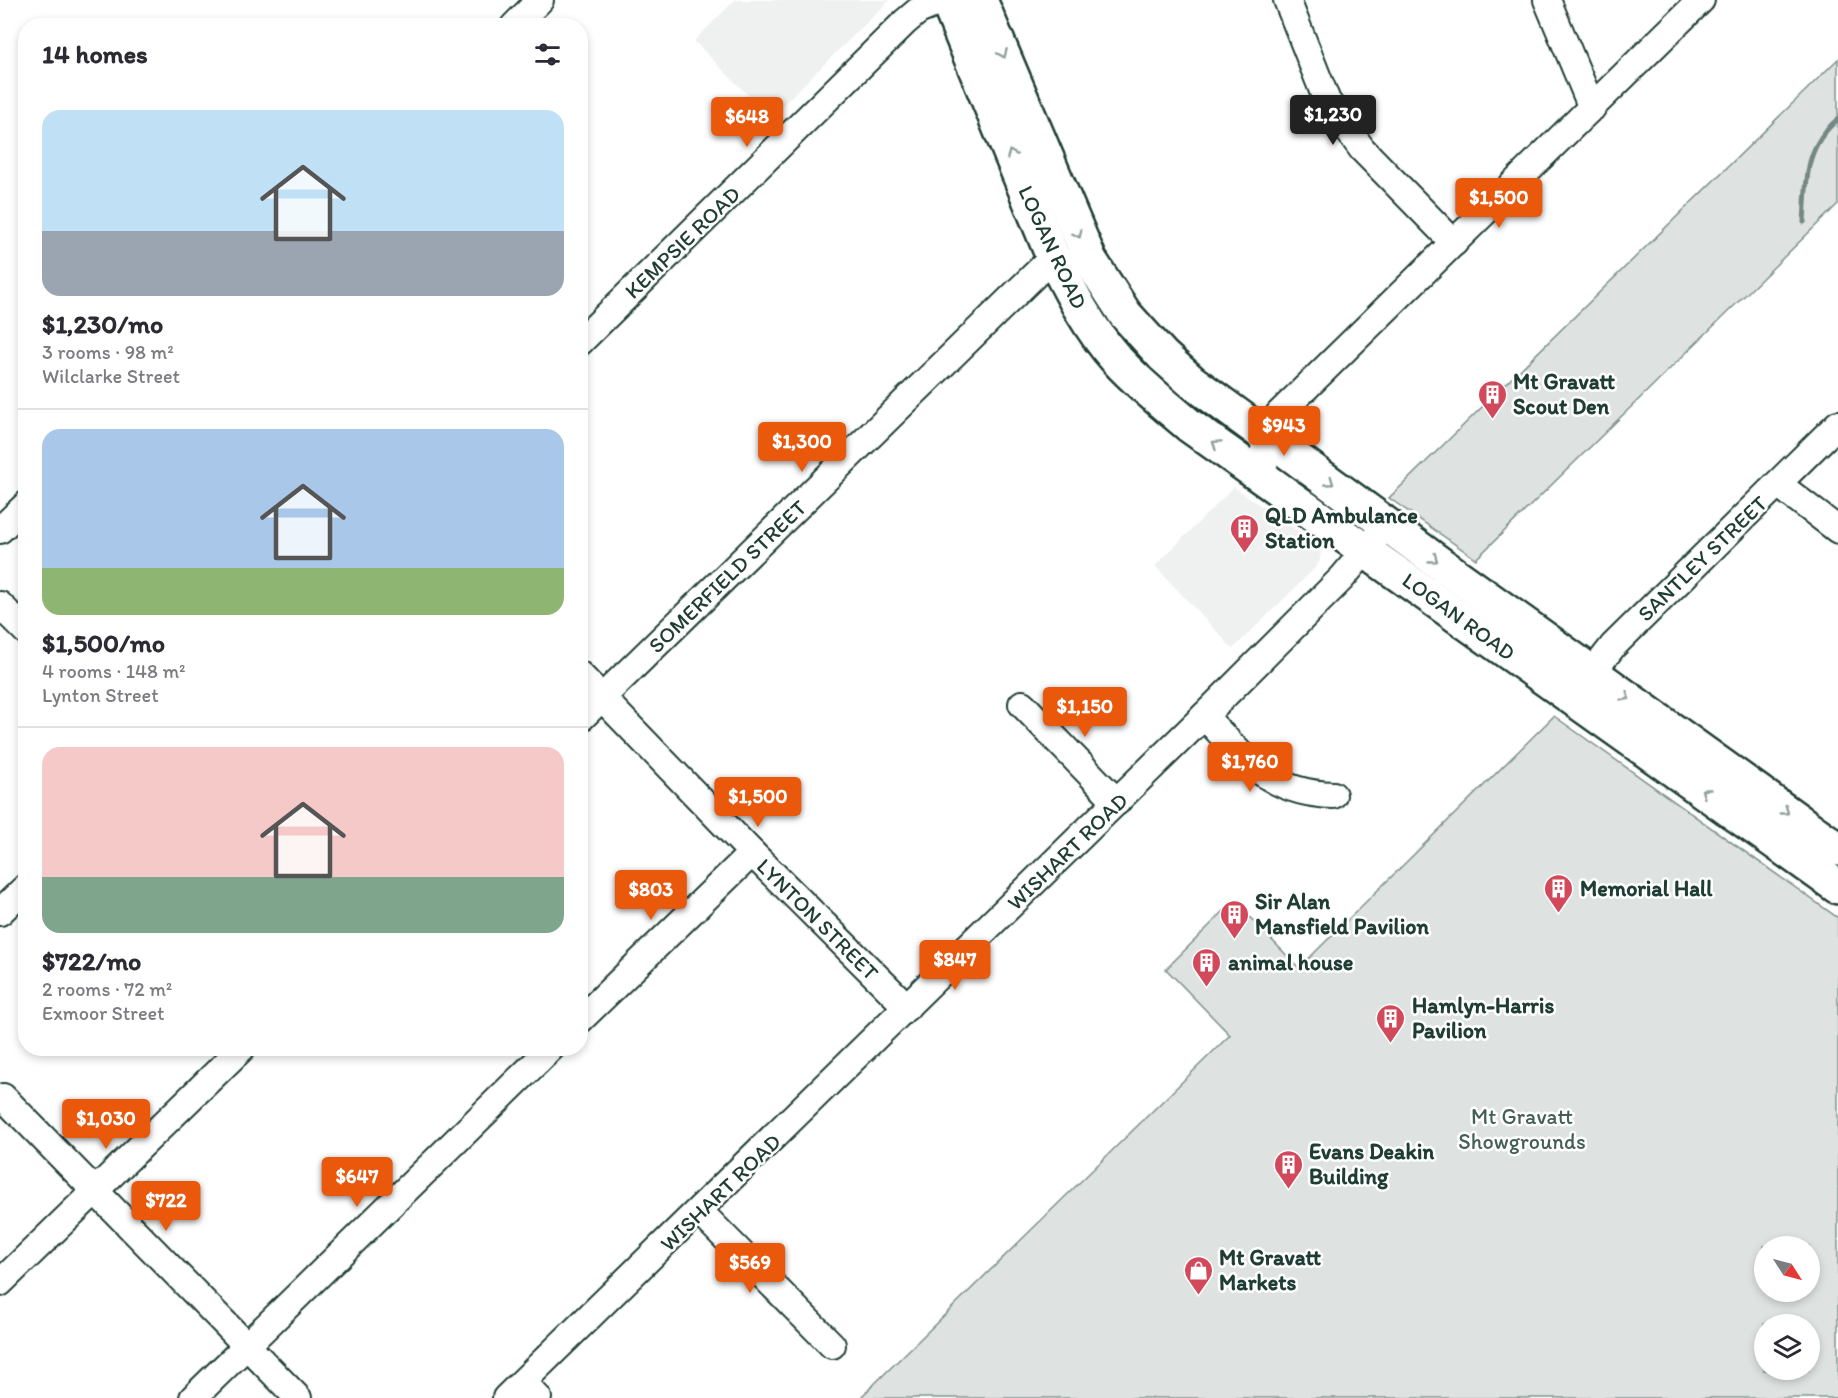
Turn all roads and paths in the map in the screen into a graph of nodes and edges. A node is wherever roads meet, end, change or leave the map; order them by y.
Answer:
1 (540, 0) edge
2 (946, 0) edge
3 (980, 0) edge
4 (1287, 0) edge
5 (1546, 0) edge
6 (1701, 0) edge
7 (522, 18) edge
8 (1592, 108) junction
9 (1454, 243) junction
10 (1053, 257) junction
11 (588, 334) edge
12 (1838, 424) edge
13 (1266, 434) junction
14 (1264, 477) junction
15 (1778, 484) junction
16 (18, 513) edge
17 (1387, 524) junction
18 (0, 530) edge
19 (1838, 530) edge
20 (1366, 549) junction
21 (0, 605) edge
22 (18, 623) edge
23 (588, 683) edge
24 (1582, 685) junction
25 (602, 698) junction
26 (1022, 704) dead end
27 (588, 711) edge
28 (1204, 716) junction
29 (1333, 795) dead end
30 (1117, 802) junction
31 (1838, 849) edge
32 (752, 853) junction
33 (1838, 887) edge
34 (18, 895) edge
35 (0, 912) edge
36 (907, 1008) junction
37 (588, 1012) edge
38 (234, 1056) edge
39 (543, 1056) edge
40 (3, 1097) dead end
41 (95, 1191) junction
42 (700, 1212) junction
43 (0, 1283) edge
44 (832, 1345) dead end
45 (247, 1346) junction
46 (522, 1393) edge
47 (193, 1398) edge
48 (298, 1398) edge

1 - 7 street
10 -> 2 main road, LOGAN ROAD
2 - 11 street, KEMPSIE ROAD
3 -> 13 main road, LOGAN ROAD
4 - 9 street
5 - 8 street
6 - 8 street
8 - 9 street
9 - 13 street
14 -> 10 main road, LOGAN ROAD
10 - 25 street, SOMERFIELD STREET
12 - 15 street, SANTLEY STREET
13 - 14 street
13 -> 17 main road, LOGAN ROAD
14 - 20 main road, LOGAN ROAD
15 - 19 street
15 - 24 street, SANTLEY STREET
16 - 18 street
17 - 20 street, WISHART ROAD
17 -> 24 main road, LOGAN ROAD
20 - 24 main road, LOGAN ROAD
20 - 28 street, WISHART ROAD
21 - 22 street
23 - 25 street, LYNTON STREET
24 -> 31 main road, LOGAN ROAD
33 -> 24 main road, LOGAN ROAD
25 - 27 street, SOMERFIELD STREET
25 - 32 street, LYNTON STREET
26 - 30 street
28 - 29 street
28 - 30 street, WISHART ROAD
30 - 36 street, WISHART ROAD
32 - 36 street, LYNTON STREET
32 - 37 street
34 - 35 street
36 - 42 street, WISHART ROAD
38 - 41 street
39 - 45 street
40 - 41 street
41 - 43 street
41 - 45 street
42 - 44 street
42 - 46 street, WISHART ROAD
45 - 47 street
45 - 48 street

